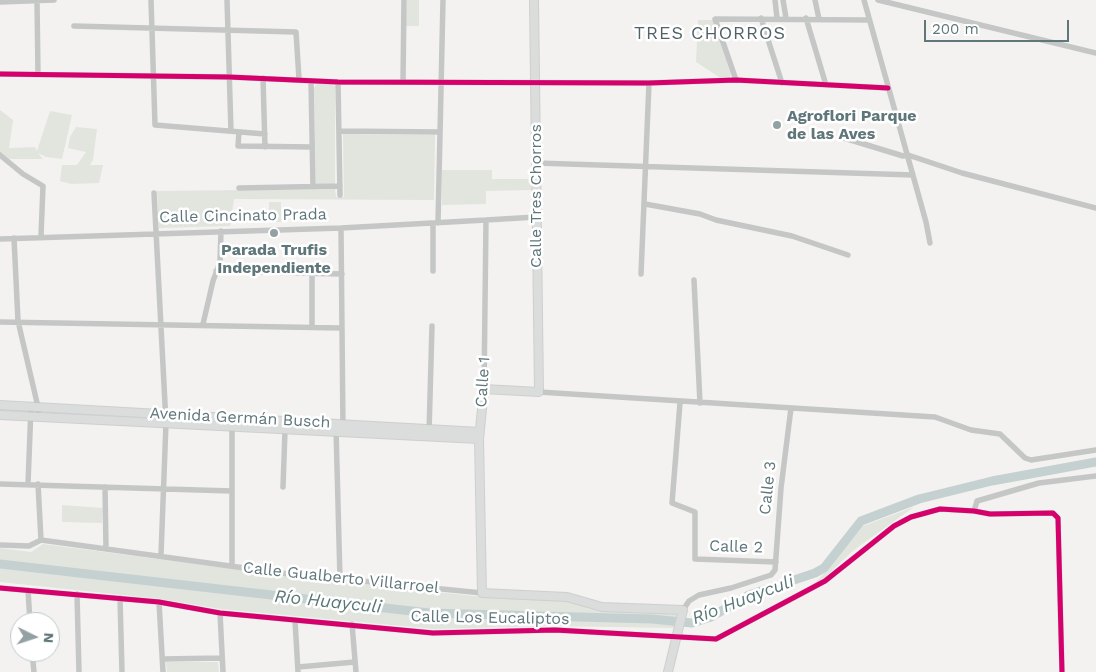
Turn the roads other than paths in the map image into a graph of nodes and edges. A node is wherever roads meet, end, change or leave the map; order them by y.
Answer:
1 (54, 0) edge
2 (151, 0) edge
3 (227, 0) edge
4 (404, 0) edge
5 (443, 0) edge
6 (534, 0) edge
7 (775, 0) edge
8 (783, 0) edge
9 (815, 0) edge
10 (864, 0) edge
11 (878, 0) edge
12 (37, 1) edge
13 (0, 2) edge
14 (761, 18) junction
15 (777, 18) junction
16 (786, 18) junction
17 (806, 18) junction
18 (819, 19) junction
19 (869, 20) junction
20 (74, 26) dead end
21 (152, 28) junction
22 (228, 29) junction
23 (1096, 53) edge
24 (0, 74) edge
25 (38, 74) junction
26 (152, 76) junction
27 (229, 77) junction
28 (263, 78) junction
29 (299, 79) junction
30 (736, 80) junction
31 (311, 81) junction
32 (338, 82) junction
33 (403, 82) junction
34 (782, 82) junction
35 (440, 83) junction
36 (649, 83) junction
37 (536, 84) junction
38 (826, 85) junction
39 (888, 88) junction
40 (231, 131) junction
41 (339, 131) junction
42 (239, 132) junction
43 (439, 132) junction
44 (265, 134) junction
45 (844, 138) dead end
46 (265, 147) junction
47 (312, 147) junction
48 (0, 155) edge
49 (908, 155) junction
50 (536, 163) junction
51 (646, 166) junction
52 (913, 175) junction
53 (340, 186) junction
54 (313, 187) junction
55 (239, 188) dead end
56 (154, 193) dead end
57 (340, 195) dead end
58 (645, 204) junction
59 (1096, 208) edge
60 (536, 217) junction
61 (486, 220) junction
62 (435, 223) junction
63 (341, 228) junction
64 (221, 231) junction
65 (156, 232) junction
66 (41, 236) junction
67 (14, 238) junction
68 (0, 239) edge
69 (930, 243) dead end
70 (848, 255) dead end
71 (216, 271) junction
72 (432, 271) dead end
73 (312, 274) junction
74 (342, 274) junction
75 (641, 274) dead end
76 (694, 280) dead end
77 (0, 322) edge
78 (18, 322) junction
79 (159, 324) junction
80 (203, 324) junction
81 (432, 326) dead end
82 (312, 327) junction
83 (342, 328) junction
84 (484, 389) junction
85 (539, 392) junction
86 (680, 403) junction
87 (700, 403) junction
88 (0, 405) edge
89 (35, 407) junction
90 (791, 408) junction
91 (165, 413) junction
92 (0, 416) edge
93 (34, 417) junction
94 (232, 417) junction
95 (166, 423) junction
96 (232, 428) junction
97 (340, 428) junction
98 (286, 431) junction
99 (429, 432) junction
100 (479, 436) junction
101 (1096, 450) edge
102 (1096, 476) edge
103 (0, 484) edge
104 (28, 484) junction
105 (38, 484) junction
106 (105, 487) junction
107 (283, 487) dead end
108 (164, 489) junction
109 (232, 491) junction
110 (974, 511) junction
111 (42, 540) junction
112 (0, 544) edge
113 (106, 548) junction
114 (161, 555) junction
115 (776, 562) junction
116 (232, 566) junction
117 (340, 579) junction
118 (0, 588) edge
119 (28, 590) junction
120 (482, 593) junction
121 (77, 594) junction
122 (120, 598) junction
123 (160, 602) junction
124 (29, 612) edge
125 (220, 613) junction
126 (682, 613) junction
127 (295, 620) junction
128 (352, 624) junction
129 (676, 638) junction
130 (222, 658) junction
131 (162, 659) junction
132 (355, 662) junction
133 (298, 669) edge
134 (79, 672) edge
135 (122, 672) edge
136 (163, 672) edge
137 (223, 672) edge
138 (356, 672) edge
139 (668, 672) edge
140 (1062, 672) edge

1 - 12 street
2 - 21 street
3 - 22 street
4 - 33 street
5 - 35 street
6 - 37 main road, Calle Tres Chorros
7 - 15 street
8 - 16 street
9 - 18 street
10 - 19 street
11 - 23 street
12 - 13 street
12 - 25 street
14 - 15 street
14 - 30 street
14 - 34 street
15 - 16 street
16 - 17 street
17 - 18 street
17 - 38 street
18 - 19 street
19 - 39 street
20 - 21 street
21 - 22 street
21 - 26 street
22 - 27 street
22 - 29 street
24 - 25 street
25 - 26 street
26 - 27 street
26 - 40 street
27 - 28 street
27 - 40 street
28 - 29 street
28 - 44 street
29 - 31 street
30 - 34 street
30 - 36 street
31 - 32 street
31 - 47 street
32 - 33 street
32 - 41 street
33 - 35 street
34 - 38 street
35 - 37 street
35 - 43 street
36 - 37 street
36 - 51 street
37 - 50 main road, Calle Tres Chorros
38 - 39 street
39 - 49 street
40 - 42 street
41 - 43 street
41 - 53 street
42 - 44 street
42 - 46 street
43 - 62 street
44 - 46 street
45 - 49 street
46 - 47 street
47 - 54 street
48 - 66 street
49 - 52 street
49 - 59 street
50 - 51 street
50 - 60 main road, Calle Tres Chorros
51 - 52 street
51 - 58 street
52 - 69 street
53 - 54 street
53 - 57 street
54 - 55 street
56 - 65 street
58 - 70 street
58 - 75 street
60 - 61 street
60 - 85 main road, Calle Tres Chorros
61 - 62 street, Calle Cincinato Prada
61 - 84 street, Calle 1
62 - 63 street, Calle Cincinato Prada
62 - 72 street
63 - 64 street, Calle Cincinato Prada
63 - 74 street
64 - 65 street, Calle Cincinato Prada
64 - 71 street
65 - 66 street, Calle Cincinato Prada
65 - 79 street
66 - 67 street, Calle Cincinato Prada
67 - 68 street, Calle Cincinato Prada
67 - 78 street
71 - 73 street
71 - 80 street
73 - 74 street
73 - 82 street
74 - 83 street
76 - 87 street
77 - 78 street
78 - 79 street
78 - 89 street
79 - 80 street
79 - 91 street
80 - 82 street
81 - 99 street
82 - 83 street
83 - 97 street
84 - 85 main road
84 - 100 main road, Calle 1
85 - 86 street
86 - 87 street
86 - 115 street, Calle 2
87 - 90 street
88 - 89 main road, Avenida Germán Busch
89 - 91 main road, Avenida Germán Busch
89 - 93 street
90 - 101 street
90 - 115 street, Calle 3
91 - 94 main road, Avenida Germán Busch
91 - 95 street
92 - 93 main road, Avenida Germán Busch
93 - 95 main road, Avenida Germán Busch
93 - 104 street
94 - 96 street
94 - 97 main road, Avenida Germán Busch
95 - 96 main road, Avenida Germán Busch
95 - 108 street
96 - 98 main road, Avenida Germán Busch
96 - 109 street
97 - 98 main road, Avenida Germán Busch
97 - 99 main road, Avenida Germán Busch
97 - 117 street
98 - 107 street
99 - 100 main road, Avenida Germán Busch
100 - 120 main road, Calle 1
102 - 110 street
103 - 104 street
104 - 105 street
105 - 106 street
105 - 111 street
106 - 108 street
106 - 113 street
108 - 109 street
108 - 114 street
109 - 116 street
110 - 129 street, Calle Los Eucaliptos
110 - 140 street, Calle Los Eucaliptos
111 - 112 street, Calle Gualberto Villarroel
111 - 113 street, Calle Gualberto Villarroel
113 - 114 street, Calle Gualberto Villarroel
114 - 116 street, Calle Gualberto Villarroel
115 - 126 street, Calle 3
116 - 117 street, Calle Gualberto Villarroel
117 - 120 street, Calle Gualberto Villarroel
118 - 119 street, Calle Los Eucaliptos
119 - 121 street, Calle Los Eucaliptos
119 - 124 street
120 - 126 main road, Calle Gualberto Villarroel
121 - 122 street, Calle Los Eucaliptos
121 - 134 street
122 - 123 street, Calle Los Eucaliptos
122 - 135 street
123 - 125 street, Calle Los Eucaliptos
123 - 131 street
125 - 127 street, Calle Los Eucaliptos
125 - 130 street
126 - 129 main road
127 - 128 street, Calle Los Eucaliptos
127 - 133 street
128 - 129 street, Calle Los Eucaliptos
128 - 132 street
129 - 139 main road
130 - 131 street
130 - 137 street
131 - 136 street
132 - 133 street
132 - 138 street

